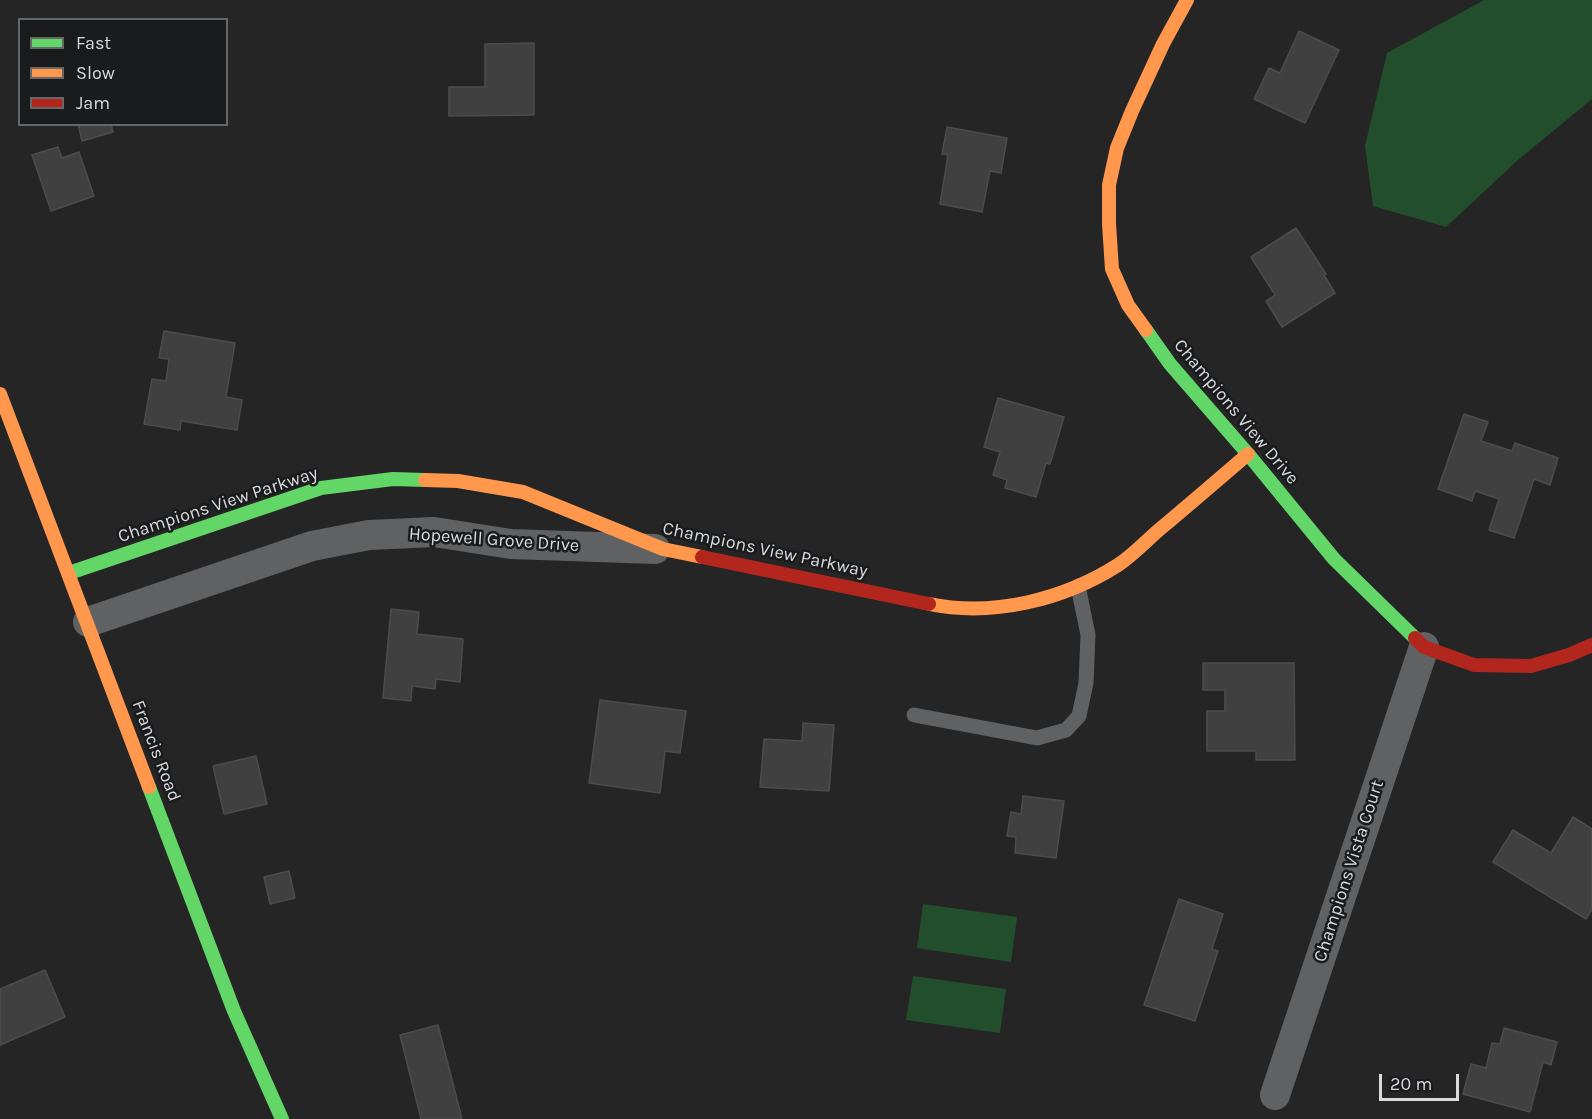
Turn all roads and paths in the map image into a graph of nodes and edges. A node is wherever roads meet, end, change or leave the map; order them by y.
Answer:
1 (1187, 0) edge
2 (0, 394) edge
3 (1248, 454) junction
4 (663, 549) junction
5 (69, 573) junction
6 (1078, 586) junction
7 (88, 622) junction
8 (1592, 645) edge
9 (1424, 647) junction
10 (914, 715) dead end
11 (1275, 1095) dead end
12 (282, 1119) edge

1 - 3 street, Champions View Drive
2 - 5 street, Francis Road
3 - 6 street, Champions View Parkway
3 - 9 street, Champions View Drive
4 - 5 street, Champions View Parkway
4 - 6 street, Champions View Parkway
4 - 7 street, Hopewell Grove Drive
5 - 7 street, Francis Road
6 - 10 lane
7 - 12 street, Francis Road
8 - 9 street, Champions View Drive
9 - 11 street, Champions Vista Court

